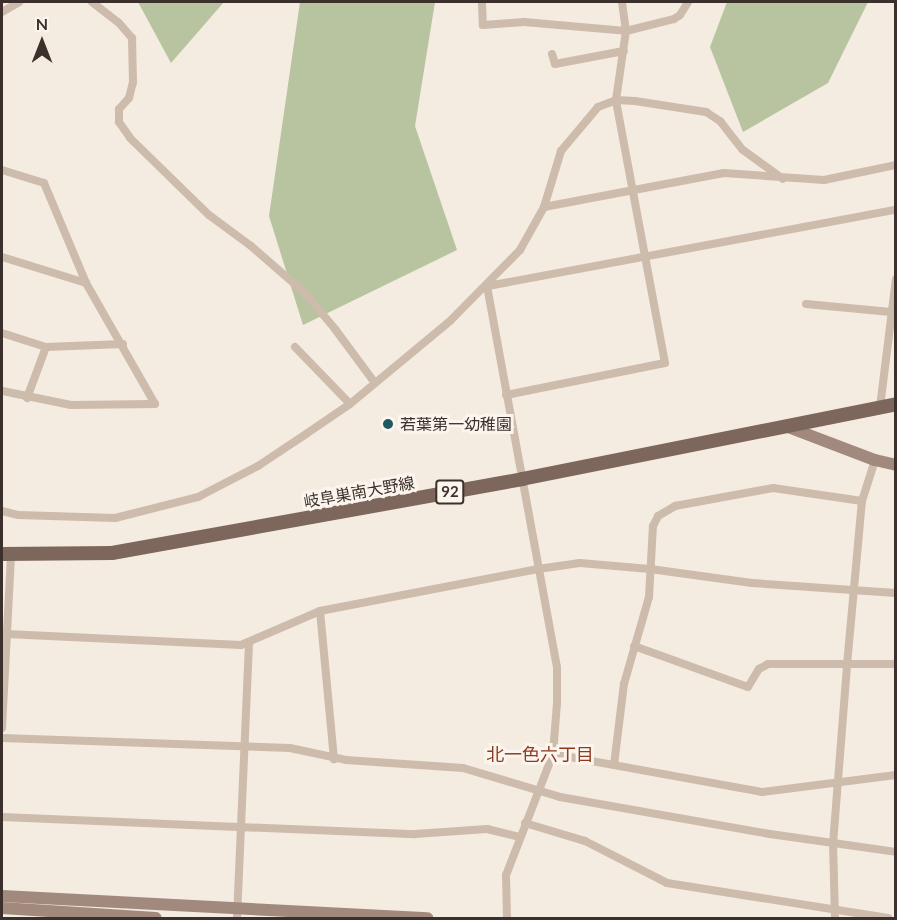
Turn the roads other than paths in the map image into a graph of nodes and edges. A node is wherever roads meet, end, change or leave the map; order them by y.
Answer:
1 (19, 2) edge
2 (92, 2) edge
3 (482, 2) edge
4 (622, 2) edge
5 (688, 2) edge
6 (2, 12) edge
7 (626, 31) junction
8 (624, 51) junction
9 (552, 54) dead end
10 (616, 100) junction
11 (896, 165) edge
12 (2, 170) edge
13 (783, 179) junction
14 (633, 192) junction
15 (544, 207) junction
16 (896, 210) edge
17 (645, 256) junction
18 (2, 258) edge
19 (86, 283) junction
20 (895, 284) edge
21 (487, 286) junction
22 (806, 304) dead end
23 (891, 312) junction
24 (2, 333) edge
25 (123, 344) junction
26 (46, 347) junction
27 (295, 347) dead end
28 (375, 383) junction
29 (2, 391) edge
30 (506, 395) junction
31 (27, 398) junction
32 (350, 404) junction
33 (896, 404) edge
34 (880, 407) junction
35 (788, 427) junction
36 (875, 460) junction
37 (896, 465) edge
38 (522, 479) junction
39 (862, 501) junction
40 (2, 511) edge
41 (6, 554) edge
42 (538, 568) junction
43 (650, 569) junction
44 (854, 591) junction
45 (896, 593) edge
46 (320, 611) junction
47 (6, 634) junction
48 (249, 644) junction
49 (634, 646) junction
50 (3, 654) edge
51 (896, 664) edge
52 (847, 665) junction
53 (2, 728) edge
54 (2, 738) edge
55 (245, 746) junction
56 (553, 754) junction
57 (334, 759) junction
58 (614, 765) junction
59 (896, 775) edge
60 (837, 781) junction
61 (537, 792) junction
62 (2, 816) edge
63 (525, 823) junction
64 (242, 827) junction
65 (519, 837) junction
66 (833, 844) junction
67 (896, 852) edge
68 (2, 896) edge
69 (2, 908) edge
70 (238, 913) edge
71 (834, 914) edge
72 (156, 918) edge
73 (428, 918) edge
74 (507, 918) edge
75 (888, 918) edge

1 - 6 street
2 - 28 street
3 - 7 street
4 - 7 street
5 - 7 street
7 - 8 street
8 - 9 street
8 - 10 street
10 - 13 street
10 - 14 street
10 - 15 street
11 - 13 street
12 - 19 street
13 - 14 street
14 - 15 street
14 - 17 street
15 - 21 street
16 - 17 street
17 - 21 street
17 - 30 street
18 - 19 street
19 - 25 street
20 - 23 street
21 - 28 street
21 - 30 street
22 - 23 street
23 - 34 street
24 - 26 street
25 - 26 street
25 - 31 street
26 - 31 street
27 - 32 street
28 - 32 street
29 - 31 street
30 - 38 street
32 - 40 street
33 - 34 main road, 岐阜巣南大野線 / 92
34 - 35 main road, 岐阜巣南大野線 / 92
35 - 36 street
35 - 38 main road, 岐阜巣南大野線 / 92
36 - 37 street
36 - 39 street
38 - 41 main road, 岐阜巣南大野線 / 92
38 - 42 street
39 - 43 street
39 - 44 street
41 - 47 street
42 - 43 street
42 - 46 street
42 - 56 street
43 - 44 street
43 - 49 street
44 - 45 street
44 - 52 street
46 - 48 street
46 - 57 street
47 - 48 street
47 - 50 street
48 - 55 street
49 - 52 street
49 - 58 street
50 - 53 street
51 - 52 street
52 - 60 street
54 - 55 street
55 - 57 street
55 - 64 street
56 - 58 street
56 - 61 street
57 - 61 street
58 - 60 street
59 - 60 street
60 - 66 street
61 - 63 street
61 - 66 street
62 - 64 street
63 - 65 street
63 - 71 street
64 - 65 street
64 - 70 street
65 - 74 street
66 - 67 street
66 - 71 street
68 - 70 street
69 - 72 street
70 - 73 street
71 - 75 street

